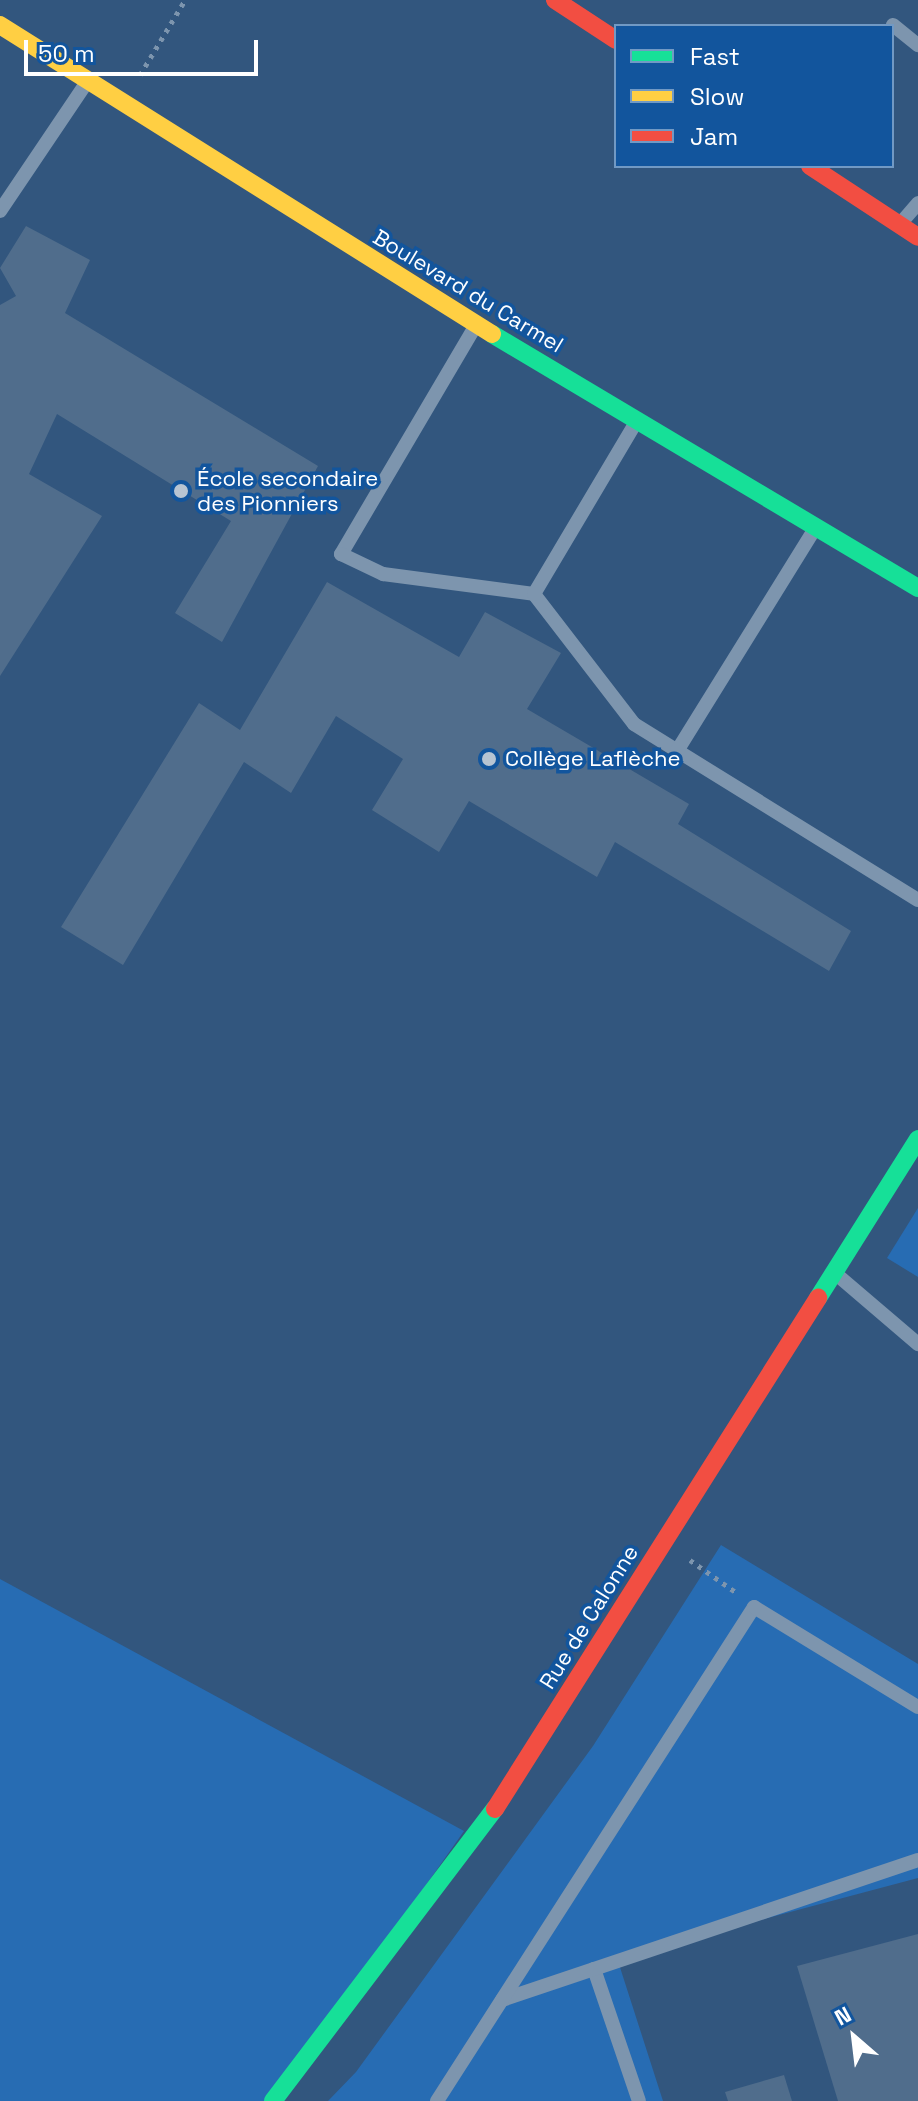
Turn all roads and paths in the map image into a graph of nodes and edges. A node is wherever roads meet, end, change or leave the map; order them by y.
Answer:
1 (185, 0) edge
2 (555, 0) edge
3 (0, 25) edge
4 (894, 26) edge
5 (614, 39) edge
6 (918, 45) edge
7 (88, 82) junction
8 (122, 104) junction
9 (813, 168) edge
10 (918, 203) edge
11 (0, 211) edge
12 (899, 224) junction
13 (918, 237) edge
14 (476, 324) junction
15 (637, 420) junction
16 (815, 527) junction
17 (918, 588) edge
18 (534, 594) junction
19 (677, 751) junction
20 (918, 900) edge
21 (918, 1139) edge
22 (835, 1273) junction
23 (918, 1344) edge
24 (664, 1544) junction
25 (754, 1607) junction
26 (918, 1707) edge
27 (918, 1860) edge
28 (594, 1969) junction
29 (502, 2000) junction
30 (273, 2101) edge
31 (437, 2101) edge
32 (639, 2101) edge

1 - 8 path
2 - 5 street
3 - 7 street, Boulevard du Carmel
4 - 6 lane
7 - 8 street, Boulevard du Carmel
7 - 11 lane
8 - 14 street, Boulevard du Carmel
9 - 12 street
10 - 12 lane
12 - 13 street
14 - 15 street, Boulevard du Carmel
14 - 18 lane
15 - 16 street, Boulevard du Carmel
15 - 18 lane
16 - 17 street, Boulevard du Carmel
16 - 19 lane
18 - 19 lane
19 - 20 lane
21 - 22 street, Rue de Calonne
22 - 23 lane
22 - 24 street, Rue de Calonne
24 - 25 path
24 - 30 street, Rue de Calonne
25 - 26 lane
25 - 29 lane
27 - 28 lane
28 - 29 lane
28 - 32 lane
29 - 31 lane

